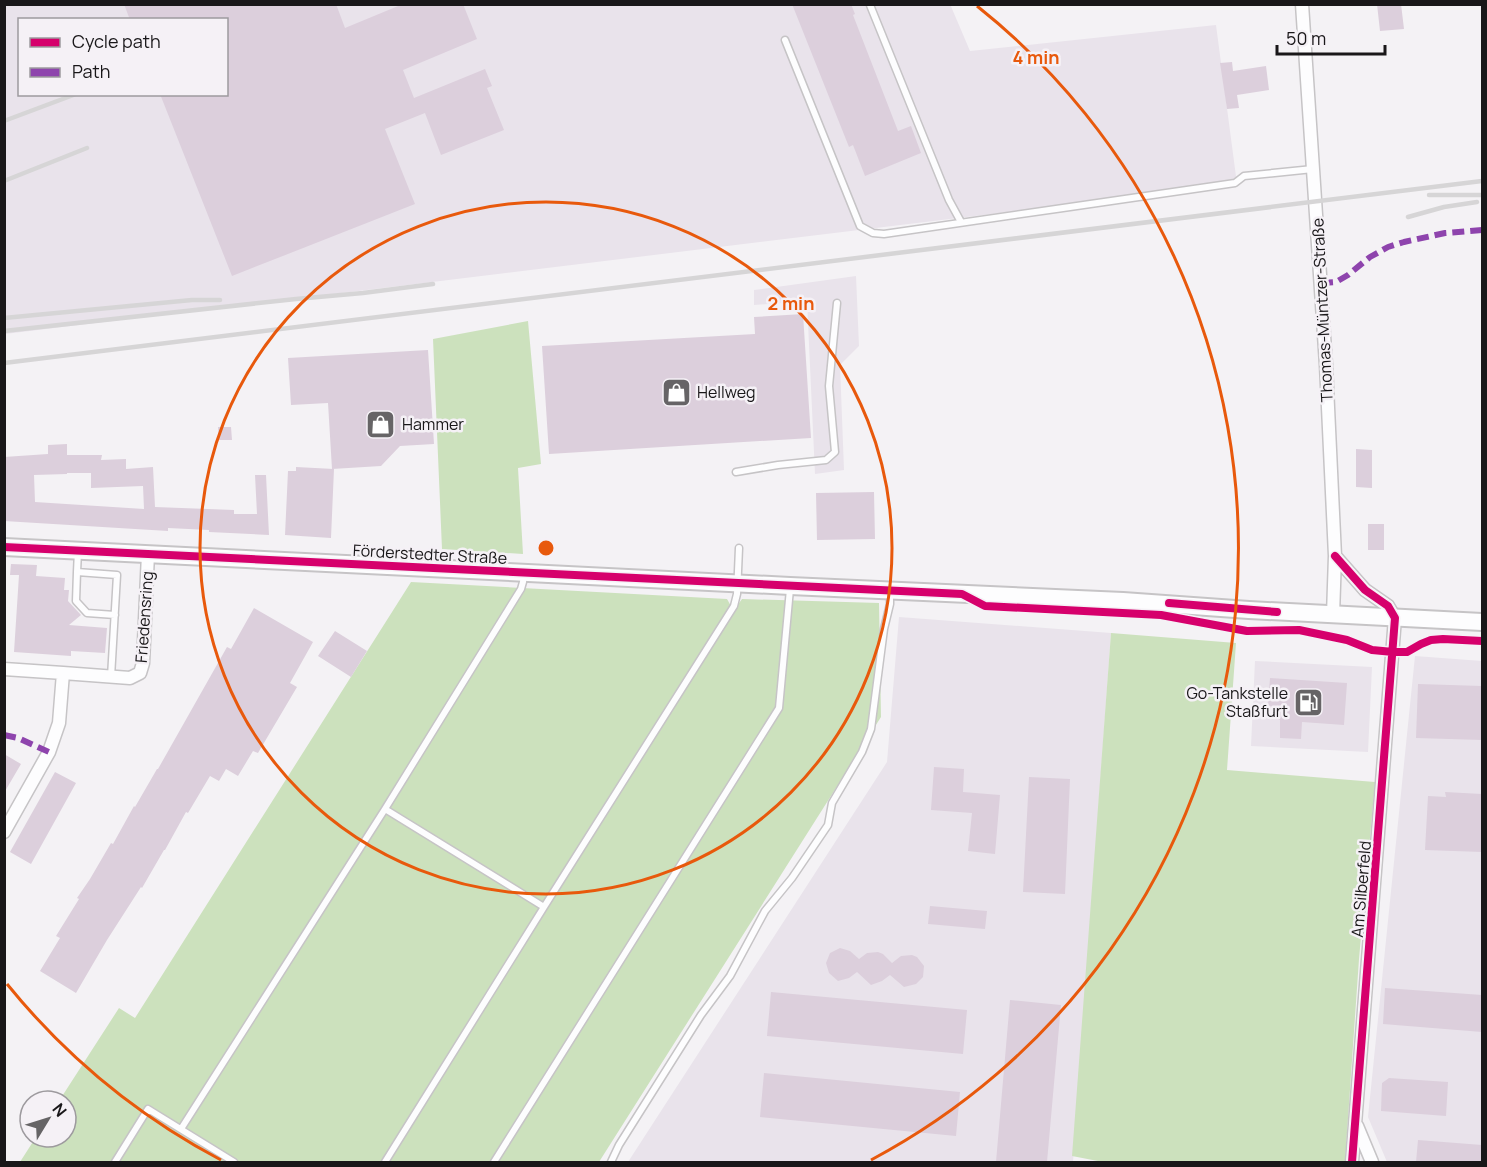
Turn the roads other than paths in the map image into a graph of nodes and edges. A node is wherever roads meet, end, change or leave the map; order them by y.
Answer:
1 (1302, 4) edge
2 (870, 5) edge
3 (785, 40) dead end
4 (1314, 169) junction
5 (961, 222) junction
6 (837, 303) dead end
7 (736, 472) dead end
8 (5, 547) edge
9 (739, 548) dead end
10 (78, 550) junction
11 (148, 554) junction
12 (4, 555) edge
13 (1335, 556) junction
14 (77, 572) junction
15 (524, 573) junction
16 (738, 583) junction
17 (790, 586) junction
18 (890, 590) junction
19 (115, 615) junction
20 (1333, 615) junction
21 (1395, 618) junction
22 (1482, 622) edge
23 (4, 669) edge
24 (63, 673) junction
25 (111, 677) junction
26 (385, 809) junction
27 (4, 832) edge
28 (544, 907) junction
29 (1356, 1122) junction
30 (181, 1129) junction
31 (115, 1162) edge
32 (234, 1162) edge
33 (385, 1162) edge
34 (494, 1162) edge
35 (611, 1162) edge
36 (1352, 1162) edge
37 (1372, 1162) edge

1 - 4 street, Thomas-Müntzer-Straße
2 - 5 lane
3 - 5 lane
4 - 5 lane
4 - 13 street, Thomas-Müntzer-Straße
6 - 7 lane
8 - 10 main road, Förderstedter Straße
8 - 12 lane
9 - 16 lane
10 - 11 main road, Förderstedter Straße
10 - 14 lane
11 - 15 main road, Förderstedter Straße
11 - 25 street, Friedensring
13 - 20 street, Thomas-Müntzer-Straße
13 - 21 street
14 - 19 lane
14 - 19 lane
15 - 16 main road, Förderstedter Straße
15 - 26 lane
16 - 17 main road, Förderstedter Straße
16 - 28 lane
17 - 18 main road, Förderstedter Straße
17 - 34 lane
18 - 20 main road, Förderstedter Straße
18 - 35 lane
19 - 25 lane
20 - 21 main road, Förderstedter Straße
21 - 22 main road, Förderstedter Straße
21 - 29 street, Am Silberfeld
23 - 24 street, Friedensring
24 - 25 street, Friedensring
24 - 27 street
26 - 28 lane
26 - 30 lane
28 - 33 lane
29 - 36 street, Am Silberfeld
29 - 37 street, Am Silberfeld
30 - 31 lane
30 - 32 lane

